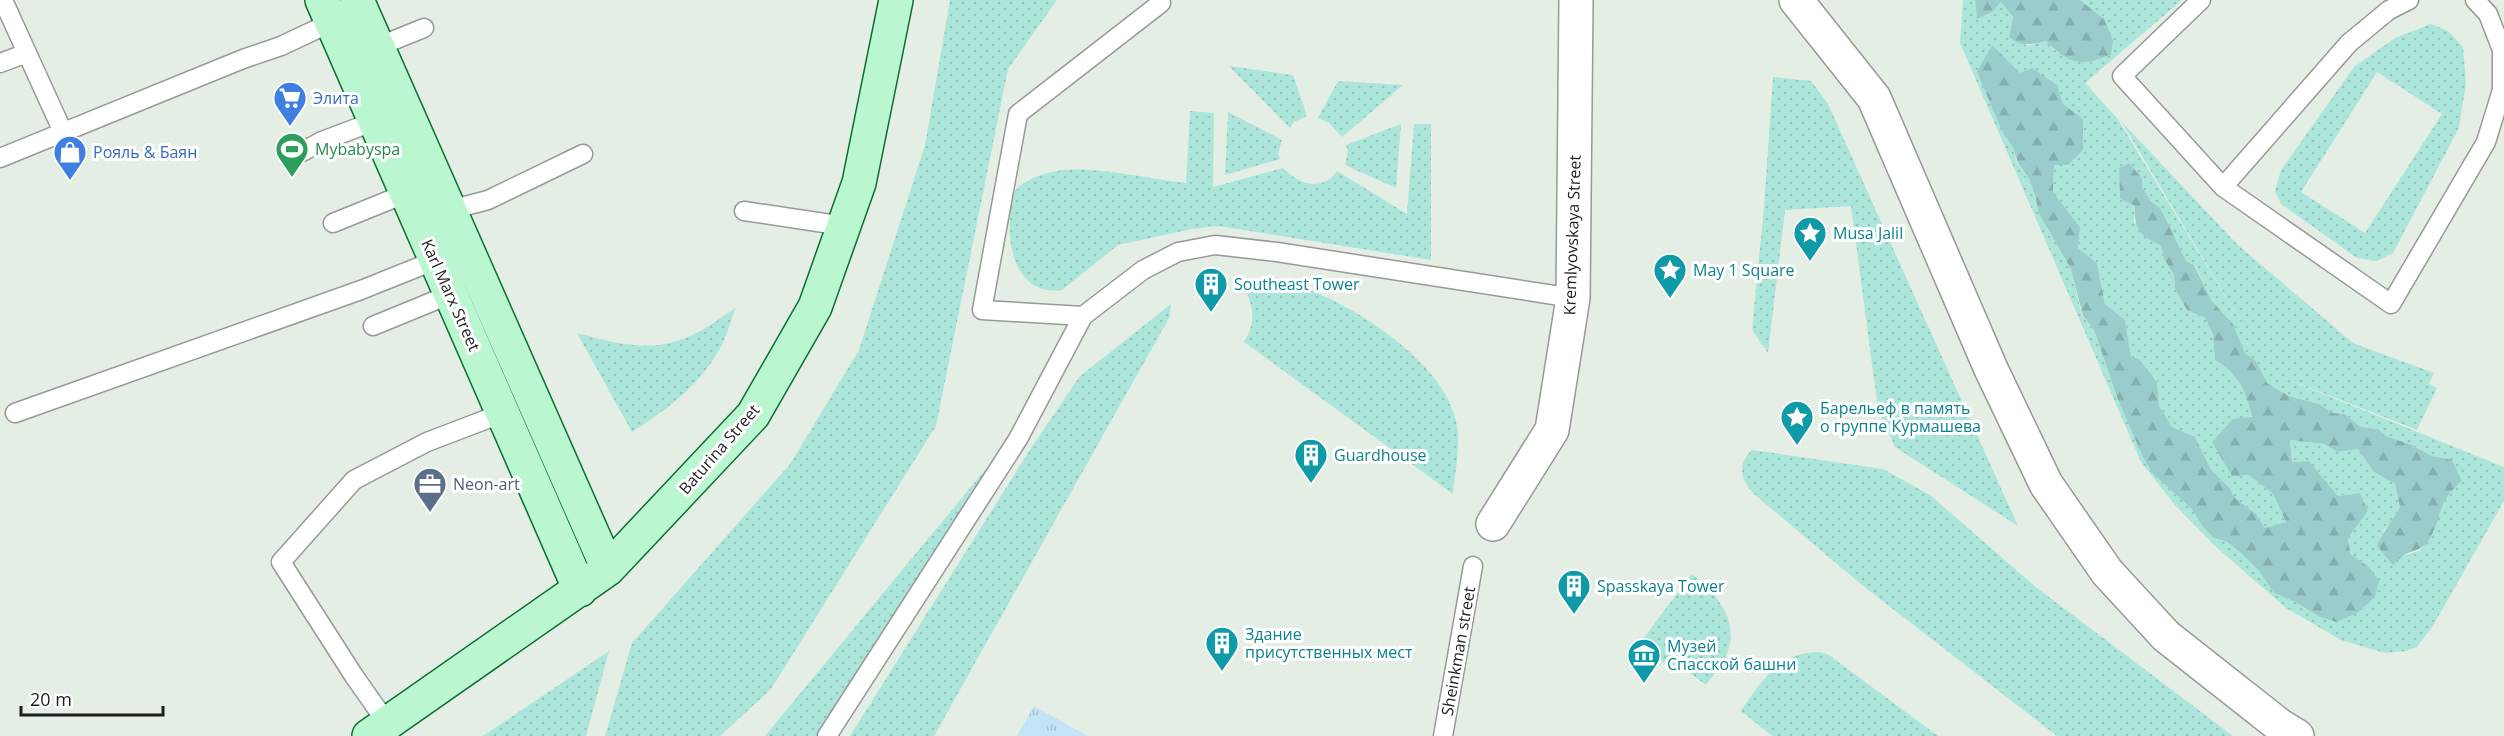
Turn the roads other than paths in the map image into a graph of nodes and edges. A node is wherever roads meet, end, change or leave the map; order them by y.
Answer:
1 (3, 0) edge
2 (357, 0) edge
3 (896, 0) edge
4 (1576, 0) edge
5 (1796, 0) edge
6 (2201, 0) edge
7 (2409, 0) edge
8 (2475, 0) edge
9 (1161, 3) dead end
10 (327, 11) edge
11 (424, 28) dead end
12 (377, 47) junction
13 (27, 53) junction
14 (0, 63) edge
15 (375, 121) junction
16 (63, 132) junction
17 (302, 152) dead end
18 (583, 154) dead end
19 (0, 158) edge
20 (2223, 187) junction
21 (407, 193) junction
22 (450, 210) junction
23 (744, 211) dead end
24 (333, 222) dead end
25 (844, 226) junction
26 (436, 260) junction
27 (450, 294) junction
28 (1573, 298) junction
29 (1083, 316) junction
30 (373, 326) dead end
31 (15, 413) dead end
32 (502, 413) junction
33 (1493, 524) dead end
34 (1473, 566) dead end
35 (608, 569) junction
36 (580, 590) junction
37 (378, 730) edge
38 (827, 736) edge
39 (1443, 736) edge
40 (2297, 736) edge

1 - 13 lane
2 - 12 main road, Karl Marx Street
3 - 25 main road, Baturina Street
4 - 28 street, Kremlyovskaya Street
5 - 40 street
6 - 20 lane
7 - 20 lane
8 - 20 lane
9 - 29 lane
10 - 15 main road, Karl Marx Street
10 - 16 lane
11 - 12 lane
12 - 22 main road, Karl Marx Street
13 - 14 lane
13 - 16 lane
15 - 17 lane
15 - 21 main road, Karl Marx Street
16 - 19 lane
18 - 22 lane
21 - 24 lane
21 - 26 main road, Karl Marx Street
22 - 35 main road, Karl Marx Street
23 - 25 lane
25 - 35 main road, Baturina Street
26 - 27 main road, Karl Marx Street
26 - 31 lane
27 - 30 lane
27 - 32 main road, Karl Marx Street
28 - 29 lane
28 - 33 street, Kremlyovskaya Street
29 - 38 lane
32 - 36 main road, Karl Marx Street
32 - 37 lane
34 - 39 lane, Sheinkman street
35 - 36 main road, Baturina Street
36 - 37 main road, Baturina Street

